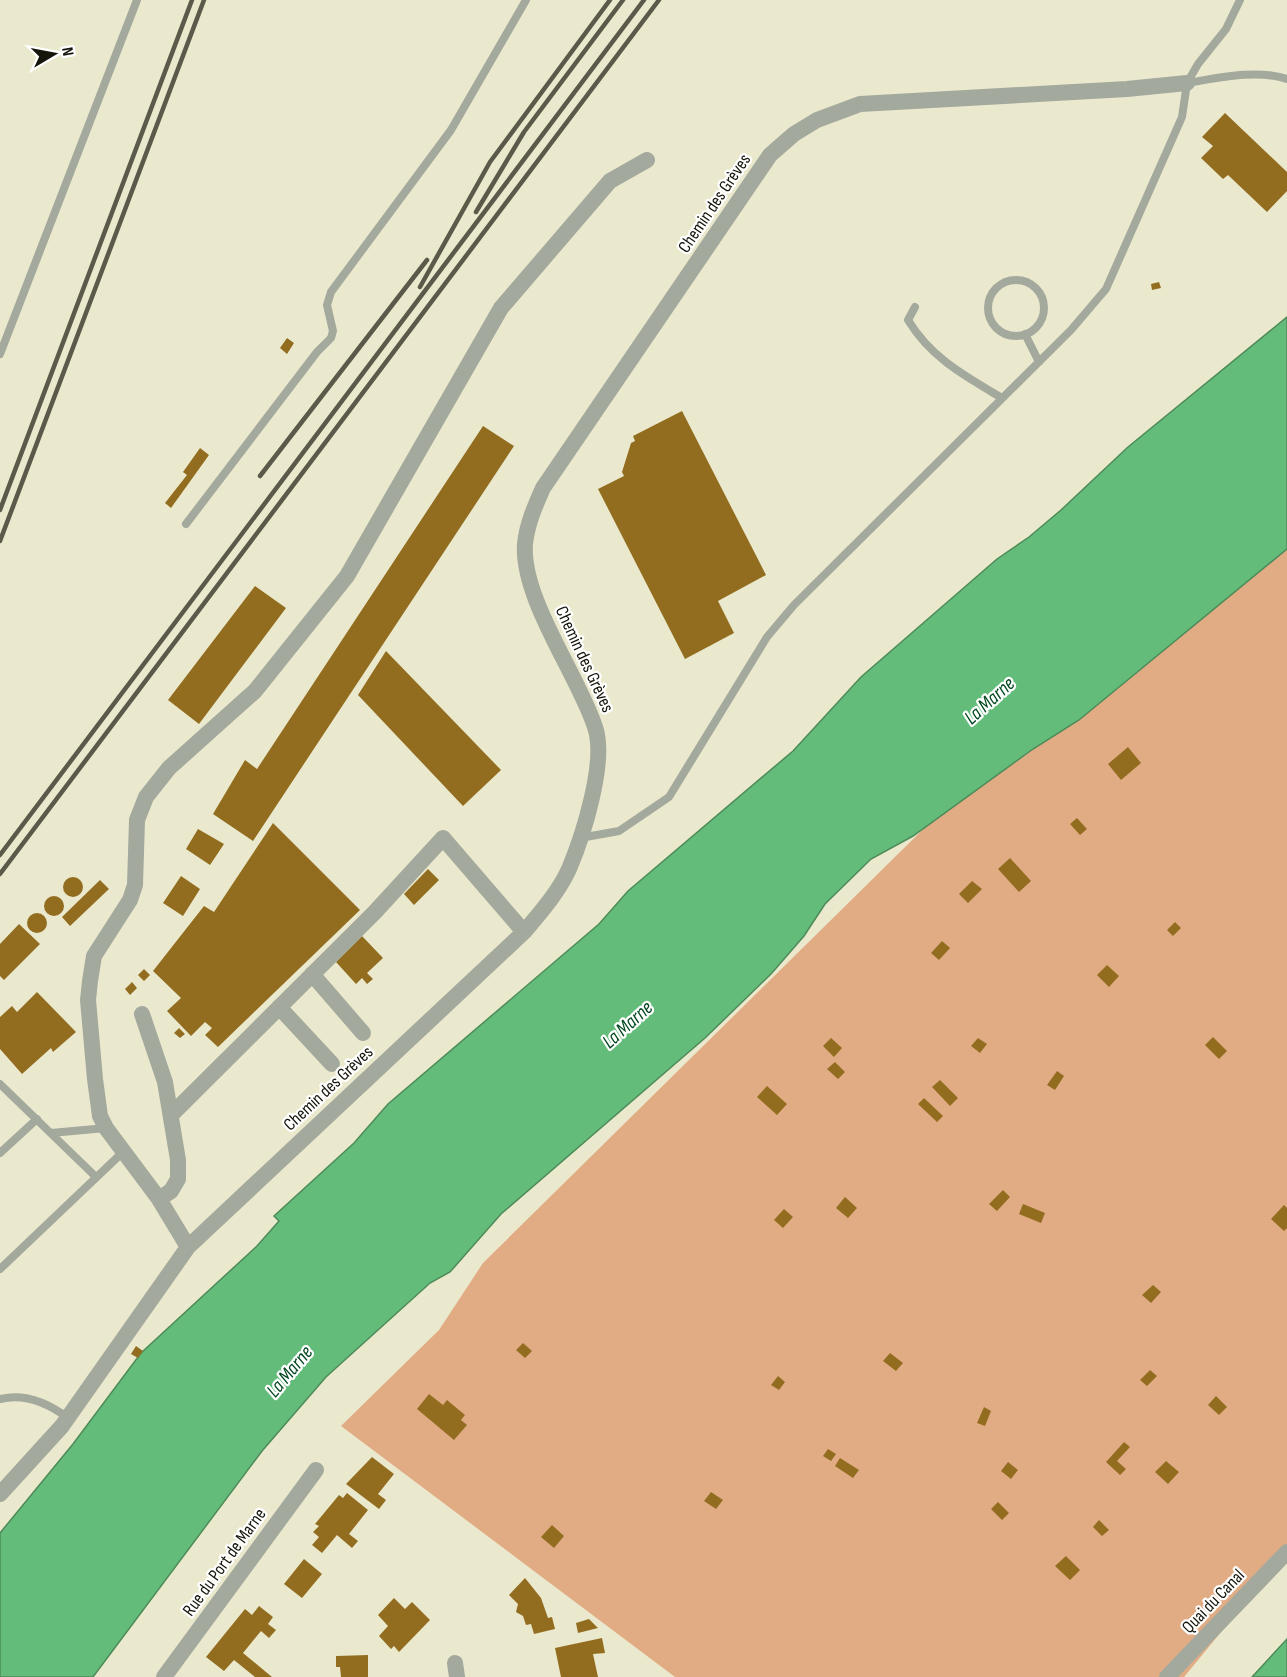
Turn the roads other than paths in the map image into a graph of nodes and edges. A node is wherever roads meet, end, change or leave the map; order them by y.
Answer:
1 (137, 0) edge
2 (526, 0) edge
3 (1240, 0) edge
4 (1287, 80) edge
5 (1187, 83) junction
6 (647, 160) dead end
7 (915, 307) dead end
8 (1025, 334) junction
9 (0, 354) edge
10 (1039, 362) junction
11 (1002, 398) junction
12 (186, 524) dead end
13 (579, 838) junction
14 (524, 933) junction
15 (312, 974) junction
16 (279, 1007) junction
17 (142, 1014) dead end
18 (363, 1033) dead end
19 (332, 1064) dead end
20 (0, 1084) edge
21 (171, 1115) junction
22 (37, 1119) junction
23 (106, 1128) junction
24 (51, 1133) junction
25 (123, 1152) junction
26 (0, 1153) edge
27 (96, 1177) junction
28 (159, 1199) junction
29 (188, 1247) junction
30 (0, 1269) edge
31 (0, 1399) edge
32 (68, 1418) junction
33 (316, 1470) dead end
34 (0, 1494) edge
35 (1287, 1552) edge
36 (164, 1677) edge
37 (1167, 1677) edge

1 - 9 lane
2 - 12 lane
3 - 5 lane
4 - 5 lane
5 - 10 lane
5 - 13 street, Chemin des Grèves
6 - 23 street
7 - 11 lane
8 - 8 lane
8 - 10 lane
10 - 11 lane
11 - 13 lane
13 - 14 street, Chemin des Grèves
14 - 15 street
14 - 29 street, Chemin des Grèves
15 - 16 street
15 - 18 street
16 - 19 street
16 - 21 street
17 - 21 street
20 - 22 lane
21 - 28 street
22 - 24 lane
22 - 26 lane
23 - 24 lane
23 - 25 street
24 - 27 lane
25 - 27 lane
25 - 28 street
27 - 30 lane
28 - 29 street
29 - 32 street, Chemin des Grèves
31 - 32 lane
32 - 34 street, Chemin des Grèves
33 - 36 street, Rue du Port de Marne
35 - 37 street, Quai du Canal

